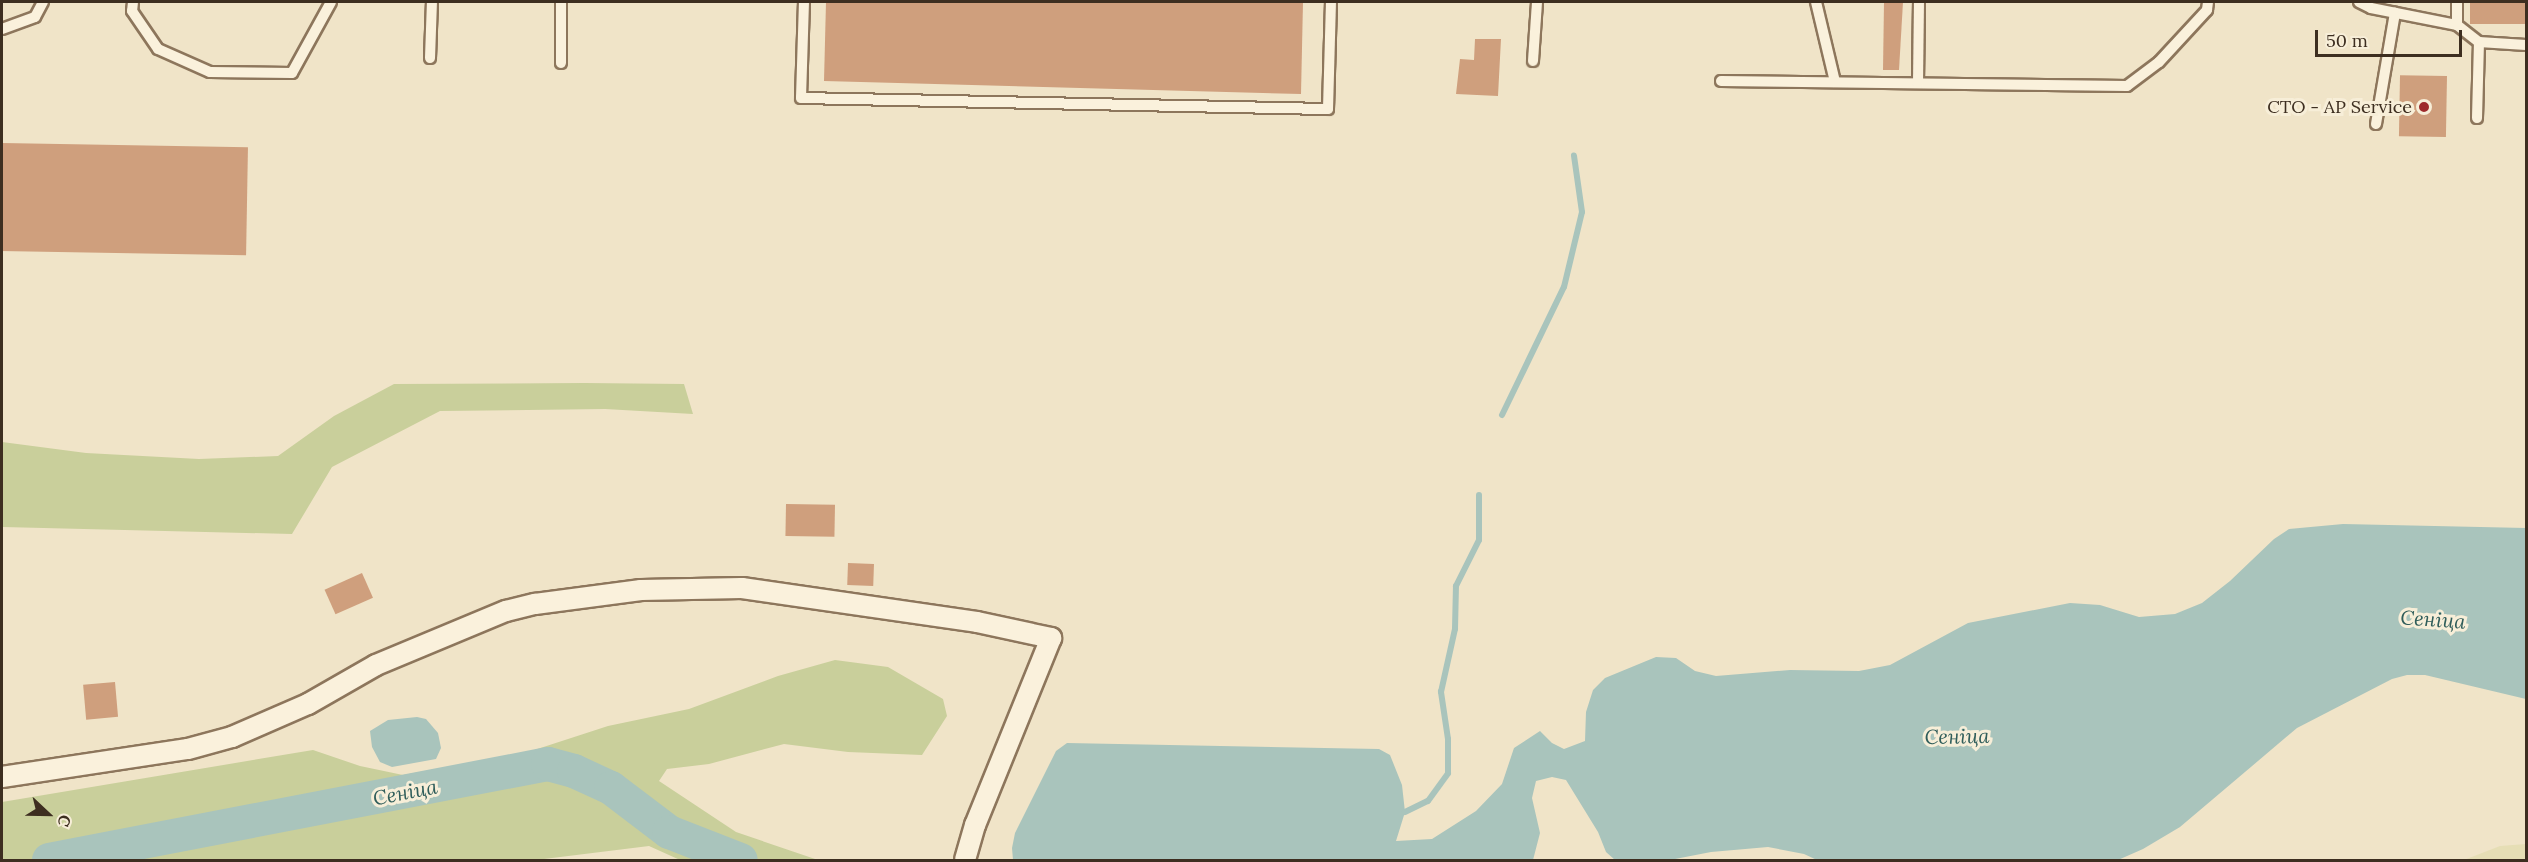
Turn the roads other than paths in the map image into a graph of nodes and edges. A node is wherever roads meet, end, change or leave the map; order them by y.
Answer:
1 (43, 2) edge
2 (133, 2) edge
3 (331, 2) edge
4 (432, 2) edge
5 (561, 2) edge
6 (804, 2) edge
7 (1331, 2) edge
8 (1537, 2) edge
9 (1816, 2) edge
10 (1919, 2) edge
11 (2208, 2) edge
12 (2360, 2) edge
13 (2457, 2) edge
14 (2395, 13) junction
15 (2457, 25) junction
16 (2, 29) edge
17 (2480, 42) junction
18 (2526, 45) edge
19 (430, 58) dead end
20 (1533, 61) dead end
21 (561, 63) dead end
22 (1721, 81) dead end
23 (1835, 82) junction
24 (1918, 83) junction
25 (2477, 118) dead end
26 (2376, 124) dead end
27 (2, 777) edge
28 (965, 861) edge

1 - 16 lane
2 - 3 lane
4 - 19 lane
5 - 21 lane
6 - 7 lane
8 - 20 lane
9 - 23 lane
10 - 24 lane
11 - 24 lane
12 - 14 lane
13 - 15 lane
14 - 15 lane
14 - 26 lane
15 - 17 lane
17 - 18 lane
17 - 25 lane
22 - 23 lane
23 - 24 lane
27 - 28 street

